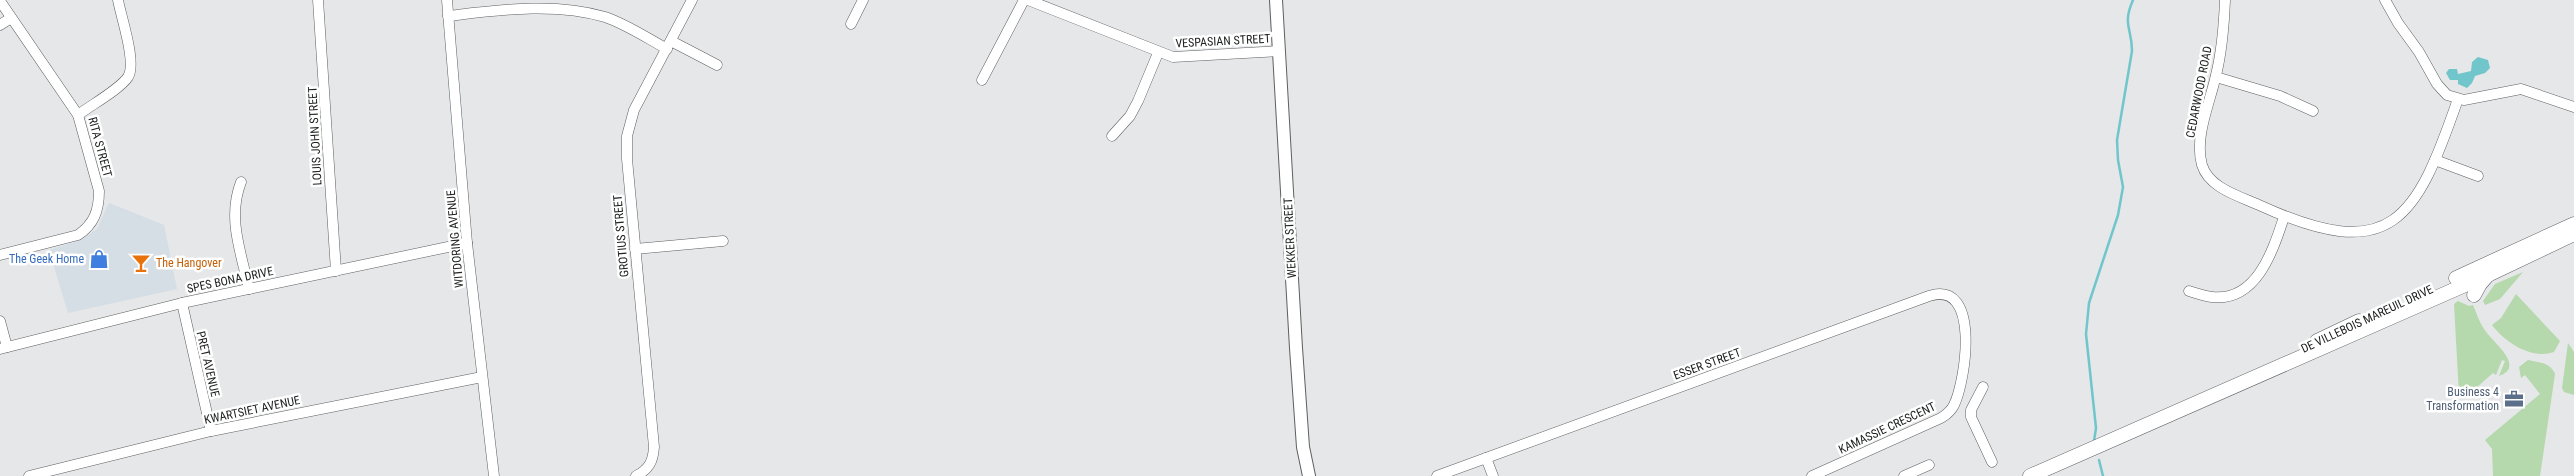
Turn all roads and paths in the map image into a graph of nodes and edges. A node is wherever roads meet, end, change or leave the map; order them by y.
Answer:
1 (118, 0) edge
2 (318, 0) edge
3 (447, 0) edge
4 (692, 0) edge
5 (863, 0) edge
6 (1024, 0) edge
7 (1028, 0) edge
8 (1276, 0) edge
9 (2225, 0) edge
10 (2385, 0) edge
11 (0, 1) edge
12 (448, 16) junction
13 (11, 18) junction
14 (851, 24) dead end
15 (0, 25) edge
16 (669, 45) junction
17 (1279, 51) junction
18 (1158, 53) junction
19 (717, 65) dead end
20 (2216, 76) junction
21 (982, 80) dead end
22 (2458, 99) junction
23 (2574, 107) edge
24 (2313, 111) dead end
25 (78, 115) junction
26 (1112, 136) dead end
27 (2435, 160) junction
28 (2478, 176) dead end
29 (241, 182) dead end
30 (2284, 217) junction
31 (2574, 224) edge
32 (2574, 234) edge
33 (467, 243) junction
34 (720, 244) dead end
35 (635, 252) junction
36 (0, 256) edge
37 (336, 271) junction
38 (249, 289) junction
39 (2189, 291) dead end
40 (2468, 291) junction
41 (2420, 295) junction
42 (182, 303) junction
43 (0, 320) edge
44 (1967, 329) joint
45 (3, 348) edge
46 (482, 377) junction
47 (1983, 387) dead end
48 (1954, 406) junction
49 (1971, 410) junction
50 (2162, 418) junction
51 (211, 431) junction
52 (1486, 458) junction
53 (1992, 462) dead end
54 (1929, 465) dead end
55 (29, 476) edge
56 (494, 476) edge
57 (636, 476) edge
58 (1309, 476) edge
59 (1437, 476) edge
60 (1493, 476) edge
61 (1812, 476) edge
62 (1904, 476) edge
63 (2030, 476) edge

1 - 25 street
2 - 37 street, LOUIS JOHN STREET
3 - 12 street, WITDORING AVENUE
4 - 16 street, GROTIUS STREET
5 - 14 street
6 - 21 street
7 - 18 street, VESPASIAN STREET
8 - 17 street, WEKKER STREET
9 - 20 street, CEDARWOOD ROAD
10 - 22 street
11 - 13 street, RITA STREET
12 - 16 street
12 - 33 street, WITDORING AVENUE
13 - 15 street
13 - 25 street, RITA STREET
16 - 19 street
16 - 35 street, GROTIUS STREET
17 - 18 street, VESPASIAN STREET
17 - 58 street, WEKKER STREET
18 - 26 street
20 - 24 street
20 - 30 street, CEDARWOOD ROAD
22 - 23 street
22 - 27 street, CEDARWOOD ROAD
25 - 36 street, RITA STREET
27 - 28 street
27 - 30 street, CEDARWOOD ROAD
29 - 38 street
30 - 39 street
31 - 41 main road, DE VILLEBOIS MAREUIL DRIVE
32 - 40 main road
33 - 37 street, SPES BONA DRIVE
33 - 46 street, WITDORING AVENUE
34 - 35 street
35 - 57 street, GROTIUS STREET
37 - 38 street, SPES BONA DRIVE
38 - 42 street, SPES BONA DRIVE
40 - 41 main road
40 - 50 main road, DE VILLEBOIS MAREUIL DRIVE
41 - 50 main road, DE VILLEBOIS MAREUIL DRIVE
42 - 45 street, SPES BONA DRIVE
42 - 51 street, PRET AVENUE
43 - 45 street
44 - 48 street, KAMASSIE CRESCENT
44 - 52 street, ESSER STREET
46 - 51 street, KWARTSIET AVENUE
46 - 56 street, WITDORING AVENUE
47 - 49 street
48 - 49 street
48 - 61 street, KAMASSIE CRESCENT
49 - 53 street
50 - 63 main road, DE VILLEBOIS MAREUIL DRIVE
51 - 55 street, KWARTSIET AVENUE
52 - 59 street, ESSER STREET
52 - 60 street
54 - 62 street

